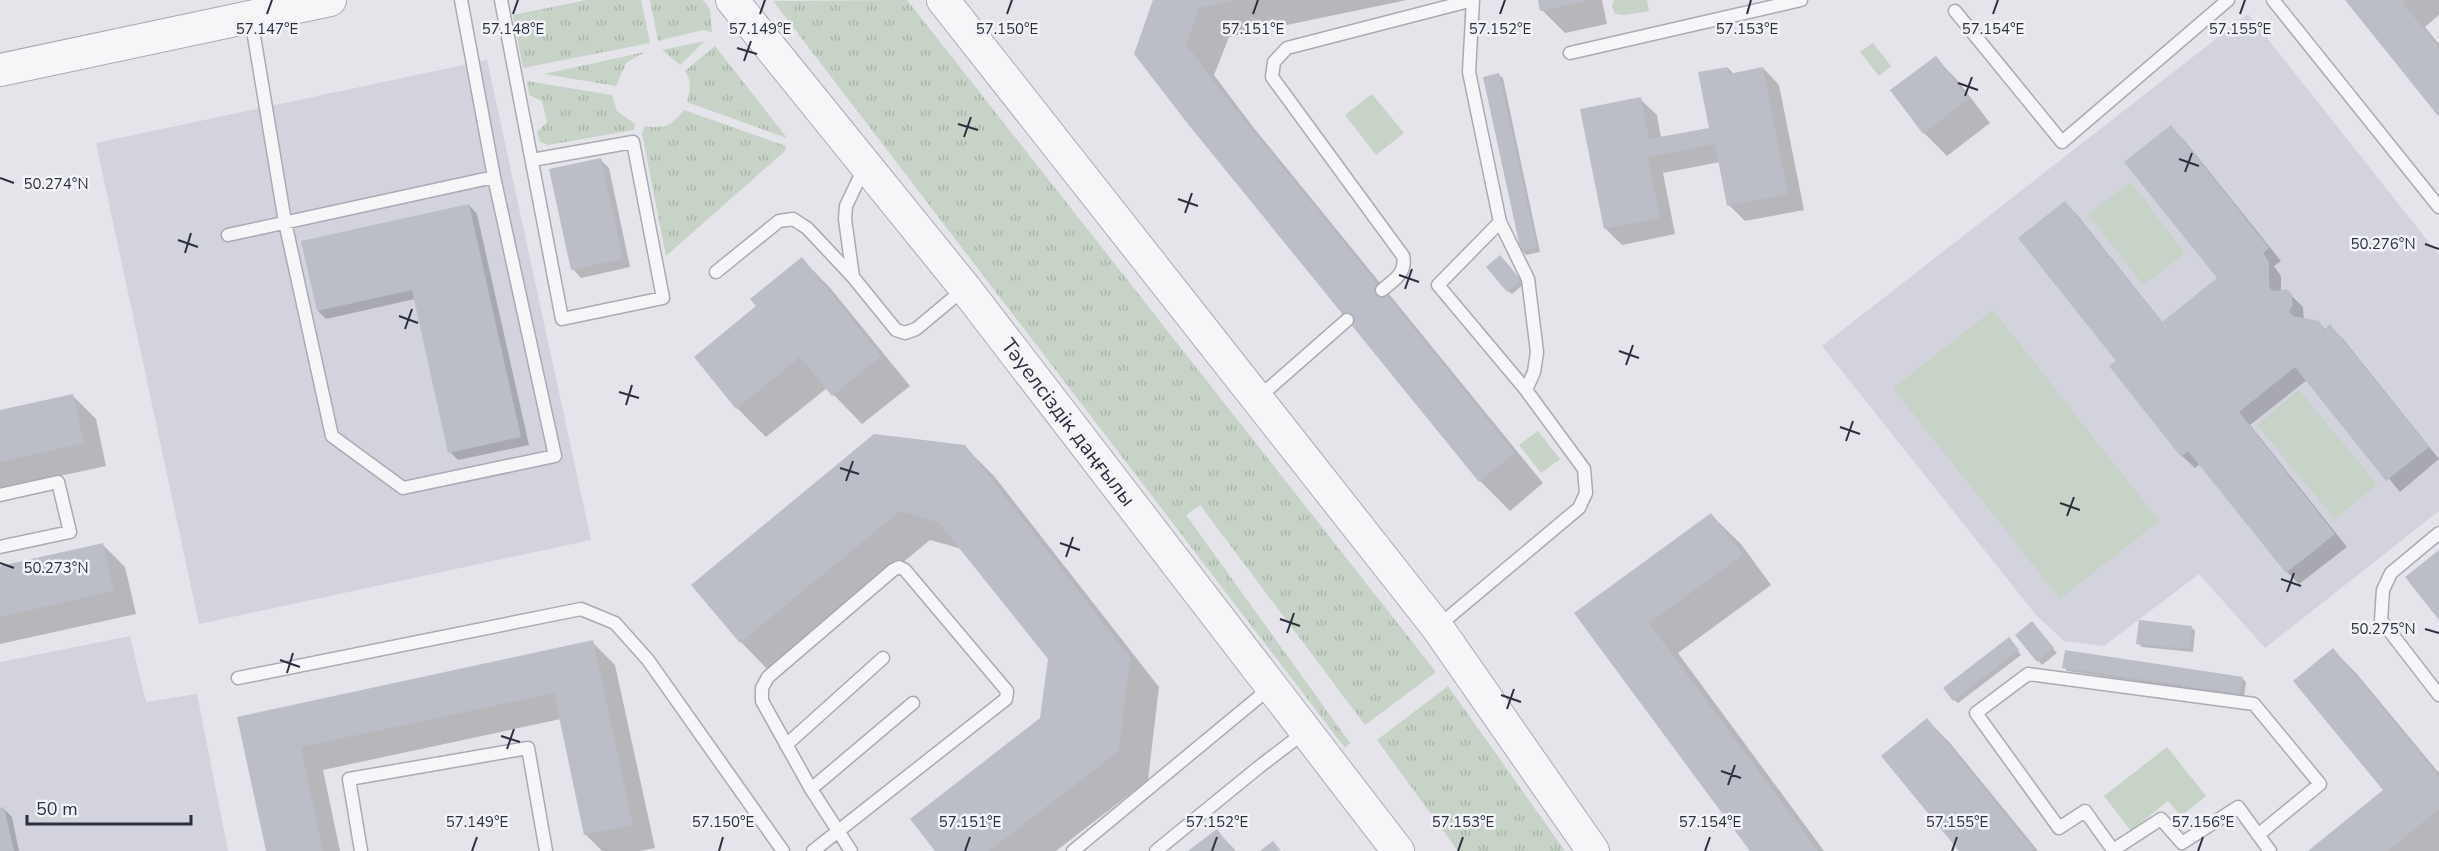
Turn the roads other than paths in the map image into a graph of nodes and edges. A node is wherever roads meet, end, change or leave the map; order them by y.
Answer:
1 (330, 0) edge
2 (461, 0) edge
3 (501, 0) edge
4 (732, 0) edge
5 (943, 0) edge
6 (1473, 0) edge
7 (1801, 0) edge
8 (2228, 0) edge
9 (2272, 0) edge
10 (1955, 11) dead end
11 (251, 17) junction
12 (1570, 53) dead end
13 (0, 70) edge
14 (532, 160) junction
15 (865, 165) junction
16 (494, 177) junction
17 (2439, 207) edge
18 (285, 222) junction
19 (1500, 222) junction
20 (228, 235) dead end
21 (716, 272) dead end
22 (853, 278) junction
23 (965, 288) junction
24 (1382, 290) dead end
25 (1347, 320) dead end
26 (1526, 390) junction
27 (1257, 399) junction
28 (0, 495) edge
29 (2439, 533) edge
30 (0, 547) edge
31 (1437, 627) junction
32 (883, 658) dead end
33 (238, 678) dead end
34 (1273, 685) junction
35 (2439, 695) edge
36 (913, 703) dead end
37 (1307, 730) junction
38 (786, 745) junction
39 (811, 789) junction
40 (837, 832) junction
41 (2258, 835) junction
42 (1082, 849) edge
43 (361, 851) edge
44 (546, 851) edge
45 (783, 851) edge
46 (813, 851) edge
47 (851, 851) edge
48 (1156, 851) edge
49 (1398, 851) edge
50 (1593, 851) edge
51 (2270, 851) edge

1 - 11 street
2 - 16 lane
3 - 14 lane
4 - 15 street, Тәуелсіздік даңғылы
5 - 27 street
6 - 19 lane
6 - 24 lane
7 - 12 lane
8 - 10 lane
9 - 17 lane
11 - 13 street
11 - 18 lane
14 - 14 lane
15 - 22 lane
15 - 23 street, Тәуелсіздік даңғылы
16 - 18 lane
16 - 18 lane
18 - 20 lane
19 - 26 lane
19 - 26 lane
21 - 22 lane
22 - 23 lane
23 - 34 street, Тәуелсіздік даңғылы
25 - 27 lane
26 - 31 lane
27 - 31 street
28 - 30 lane
29 - 35 lane
31 - 50 street
32 - 38 lane
33 - 45 lane
34 - 37 street, Тәуелсіздік даңғылы
34 - 42 lane
36 - 39 lane
37 - 48 lane
37 - 49 street, Тәуелсіздік даңғылы
38 - 39 lane
38 - 40 lane
39 - 40 lane
40 - 46 lane
40 - 47 lane
41 - 41 lane
41 - 51 lane
43 - 44 lane

